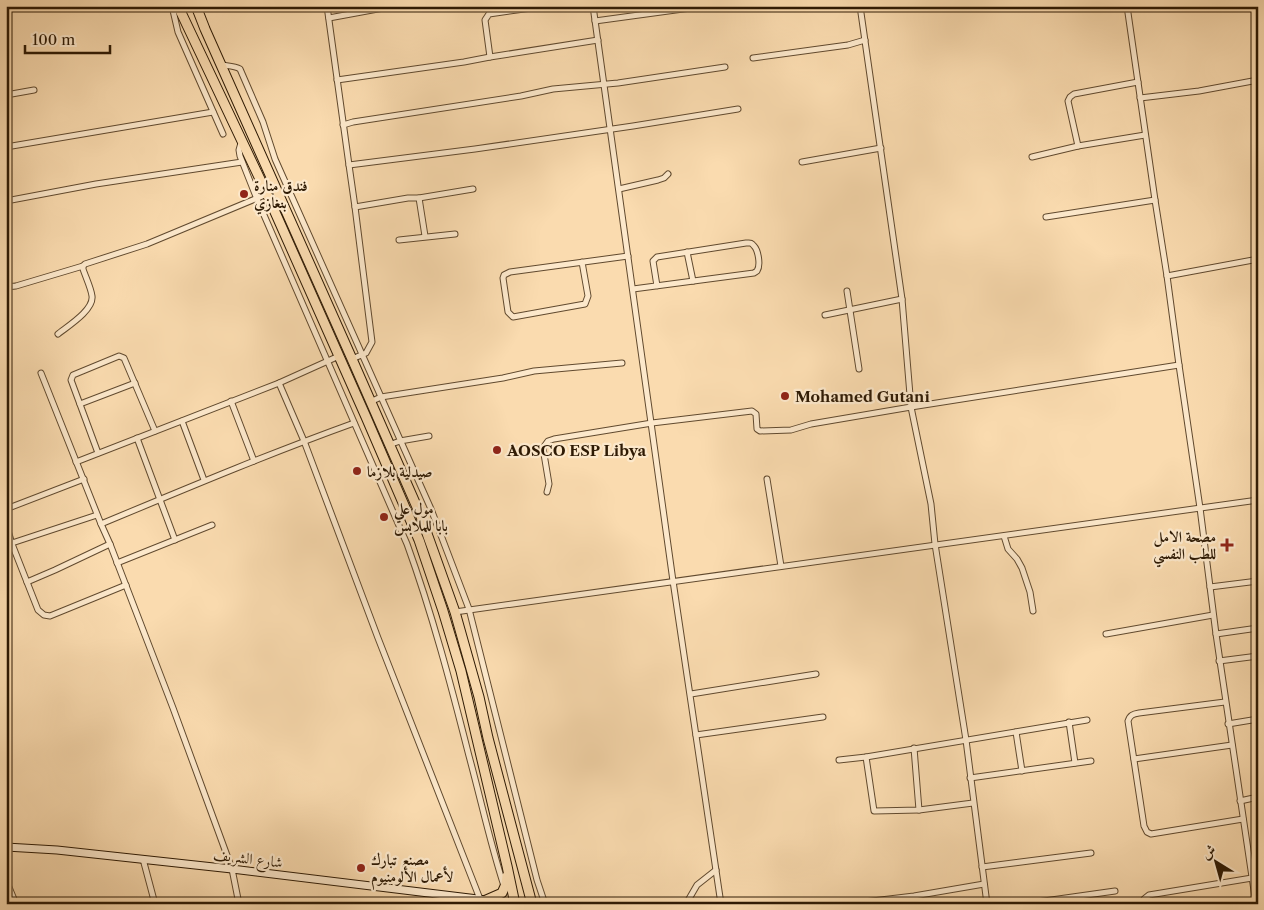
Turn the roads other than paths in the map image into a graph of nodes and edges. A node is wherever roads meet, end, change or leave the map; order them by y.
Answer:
1 (172, 6) edge
2 (178, 6) edge
3 (196, 6) edge
4 (327, 6) edge
5 (394, 6) edge
6 (546, 6) edge
7 (593, 6) edge
8 (705, 6) edge
9 (860, 6) edge
10 (1127, 6) edge
11 (329, 18) junction
12 (596, 21) junction
13 (598, 40) junction
14 (865, 40) junction
15 (490, 57) junction
16 (753, 58) dead end
17 (222, 64) junction
18 (725, 67) dead end
19 (337, 80) junction
20 (1258, 80) edge
21 (1138, 82) junction
22 (604, 84) junction
23 (34, 90) dead end
24 (6, 95) edge
25 (1140, 98) junction
26 (738, 110) dead end
27 (213, 112) junction
28 (343, 125) junction
29 (611, 129) junction
30 (223, 134) dead end
31 (1145, 135) junction
32 (242, 141) junction
33 (1078, 146) junction
34 (6, 147) edge
35 (881, 148) junction
36 (1032, 157) dead end
37 (242, 162) junction
38 (802, 162) dead end
39 (349, 165) junction
40 (668, 174) dead end
41 (473, 189) dead end
42 (619, 189) junction
43 (267, 194) junction
44 (419, 198) junction
45 (257, 199) junction
46 (1155, 200) junction
47 (6, 201) edge
48 (356, 207) junction
49 (1046, 216) dead end
50 (455, 234) dead end
51 (425, 236) junction
52 (399, 240) dead end
53 (687, 252) junction
54 (628, 256) junction
55 (1253, 260) dead end
56 (582, 262) junction
57 (83, 266) junction
58 (1167, 276) junction
59 (693, 281) junction
60 (657, 286) junction
61 (6, 287) edge
62 (633, 289) junction
63 (847, 291) dead end
64 (902, 299) junction
65 (850, 309) junction
66 (825, 314) dead end
67 (58, 334) dead end
68 (363, 355) junction
69 (339, 356) junction
70 (352, 359) junction
71 (327, 361) junction
72 (622, 363) dead end
73 (1179, 365) junction
74 (859, 369) dead end
75 (41, 373) dead end
76 (134, 383) junction
77 (279, 383) junction
78 (381, 397) junction
79 (231, 402) junction
80 (370, 402) junction
81 (80, 404) junction
82 (912, 407) junction
83 (182, 421) junction
84 (354, 423) junction
85 (652, 423) junction
86 (155, 431) junction
87 (429, 436) dead end
88 (137, 438) junction
89 (304, 441) junction
90 (400, 441) junction
91 (389, 445) junction
92 (378, 446) junction
93 (366, 450) junction
94 (98, 453) junction
95 (254, 461) junction
96 (76, 462) junction
97 (84, 479) junction
98 (767, 479) dead end
99 (204, 480) junction
100 (417, 480) junction
101 (406, 484) junction
102 (548, 492) dead end
103 (160, 499) junction
104 (1258, 500) edge
105 (1200, 508) junction
106 (6, 509) edge
107 (430, 510) junction
108 (420, 514) junction
109 (98, 515) junction
110 (6, 524) edge
111 (101, 524) junction
112 (212, 525) dead end
113 (1004, 536) junction
114 (175, 540) junction
115 (9, 544) edge
116 (110, 544) junction
117 (935, 544) junction
118 (117, 563) junction
119 (781, 566) junction
120 (673, 581) junction
121 (1258, 581) edge
122 (27, 582) junction
123 (126, 586) junction
124 (1210, 587) junction
125 (469, 609) junction
126 (455, 612) junction
127 (1033, 612) dead end
128 (1213, 616) junction
129 (1258, 628) edge
130 (1106, 634) dead end
131 (1216, 634) junction
132 (1258, 656) edge
133 (1220, 661) junction
134 (816, 674) dead end
135 (691, 694) junction
136 (1225, 702) junction
137 (823, 717) dead end
138 (1258, 719) edge
139 (1087, 720) dead end
140 (1069, 722) junction
141 (1228, 724) junction
142 (1016, 732) junction
143 (696, 735) junction
144 (966, 740) junction
145 (1232, 745) junction
146 (914, 748) junction
147 (866, 757) junction
148 (1134, 759) junction
149 (839, 760) dead end
150 (1091, 761) dead end
151 (1075, 763) junction
152 (1022, 771) junction
153 (970, 778) junction
154 (1258, 797) edge
155 (1240, 801) junction
156 (973, 803) junction
157 (919, 810) junction
158 (1243, 819) junction
159 (6, 847) edge
160 (1091, 853) dead end
161 (143, 859) junction
162 (507, 866) junction
163 (982, 867) junction
164 (232, 869) junction
165 (716, 870) junction
166 (1252, 878) junction
167 (6, 880) edge
168 (984, 884) junction
169 (505, 889) junction
170 (1115, 891) dead end
171 (483, 900) junction
172 (16, 904) edge
173 (155, 904) edge
174 (239, 904) edge
175 (495, 904) edge
176 (515, 904) edge
177 (532, 904) edge
178 (545, 904) edge
179 (686, 904) edge
180 (721, 904) edge
181 (862, 904) edge
182 (987, 904) edge
183 (1023, 904) edge
184 (1144, 904) edge
185 (1256, 904) edge

1 - 27 street
2 - 32 highway
3 - 17 highway
4 - 11 street
5 - 11 street
6 - 15 street
7 - 12 street
8 - 12 street
9 - 14 street
10 - 21 street
11 - 19 street
12 - 13 street
13 - 15 street
13 - 22 street
14 - 16 street
14 - 35 street
15 - 19 street
17 - 68 street
17 - 70 highway
18 - 22 street
19 - 28 street
20 - 25 street
21 - 25 street
21 - 33 street
22 - 28 street
22 - 29 street
23 - 24 street
25 - 31 street
26 - 29 street
27 - 30 street
27 - 34 street
28 - 39 street
29 - 39 street
29 - 42 street
31 - 33 street
31 - 46 street
32 - 37 street
32 - 43 highway
33 - 36 street
35 - 38 street
35 - 64 street
37 - 45 street
37 - 47 street
39 - 48 street
40 - 42 street
41 - 44 street
42 - 54 street
43 - 45 street
43 - 69 highway
44 - 48 street
44 - 51 street
45 - 57 street
45 - 71 street
46 - 49 street
46 - 58 street
48 - 68 street
50 - 51 street
51 - 52 street
53 - 59 street
53 - 59 street
53 - 60 street
54 - 56 street
54 - 62 street
55 - 58 street
56 - 56 street
57 - 61 street
57 - 67 street
58 - 73 street
59 - 60 street
60 - 62 street
62 - 85 street
63 - 65 street
64 - 65 street
64 - 82 street
65 - 66 street
65 - 74 street
68 - 70 street
68 - 78 street
69 - 71 street
69 - 92 highway
70 - 80 highway
71 - 77 street
71 - 84 street
72 - 78 street
73 - 82 street
73 - 105 street
75 - 96 street
76 - 81 street
76 - 81 street
76 - 86 street
77 - 79 street
77 - 89 street
78 - 80 street
78 - 90 street
79 - 83 street
79 - 95 street
80 - 91 highway
81 - 94 street
82 - 85 street
82 - 117 street
83 - 86 street
83 - 99 street
84 - 89 street
84 - 93 street
85 - 102 street
85 - 120 street
86 - 88 street
87 - 90 street
88 - 94 street
88 - 103 street
89 - 95 street
89 - 171 street
90 - 91 street
90 - 100 street
91 - 101 highway
92 - 93 street
92 - 162 highway
93 - 169 street
94 - 96 street
95 - 99 street
96 - 97 street
97 - 106 street
97 - 109 street
98 - 119 street
99 - 103 street
100 - 101 street
100 - 107 street
101 - 108 highway
103 - 111 street
103 - 114 street
104 - 105 street
105 - 113 street
105 - 124 street
107 - 108 street
107 - 125 street
108 - 126 highway
109 - 111 street
109 - 115 street
110 - 115 street
111 - 116 street
112 - 114 street
113 - 117 street
113 - 127 street
114 - 118 street
115 - 122 street
116 - 118 street
116 - 122 street
117 - 119 street
117 - 144 street
118 - 123 street
119 - 120 street
120 - 125 street
120 - 135 street
121 - 124 street
122 - 123 street
123 - 164 street
124 - 128 street
125 - 126 street
125 - 178 street
126 - 177 highway
128 - 130 street
128 - 131 street
129 - 131 street
131 - 133 street
132 - 133 street
133 - 136 street
134 - 135 street
135 - 143 street
136 - 141 street
136 - 148 street
137 - 143 street
138 - 141 street
139 - 140 street
140 - 142 street
140 - 151 street
141 - 145 street
142 - 144 street
142 - 152 street
143 - 165 street
144 - 146 street
144 - 153 street
145 - 148 street
145 - 155 street
146 - 147 street
146 - 157 street
147 - 149 street
147 - 157 street
148 - 158 street
150 - 151 street
151 - 152 street
152 - 153 street
153 - 156 street
154 - 155 street
155 - 158 street
156 - 157 street
156 - 163 street
158 - 166 street
159 - 161 main road, شارع الشريف
160 - 163 street
161 - 164 main road, شارع الشريف
161 - 173 street
162 - 169 highway
162 - 176 highway
163 - 168 street
164 - 171 main road, شارع الشريف
164 - 174 street
165 - 179 street
165 - 180 street
166 - 184 street
166 - 185 street
167 - 172 street
168 - 181 street
168 - 182 street
169 - 171 highway
170 - 183 street
171 - 175 highway

